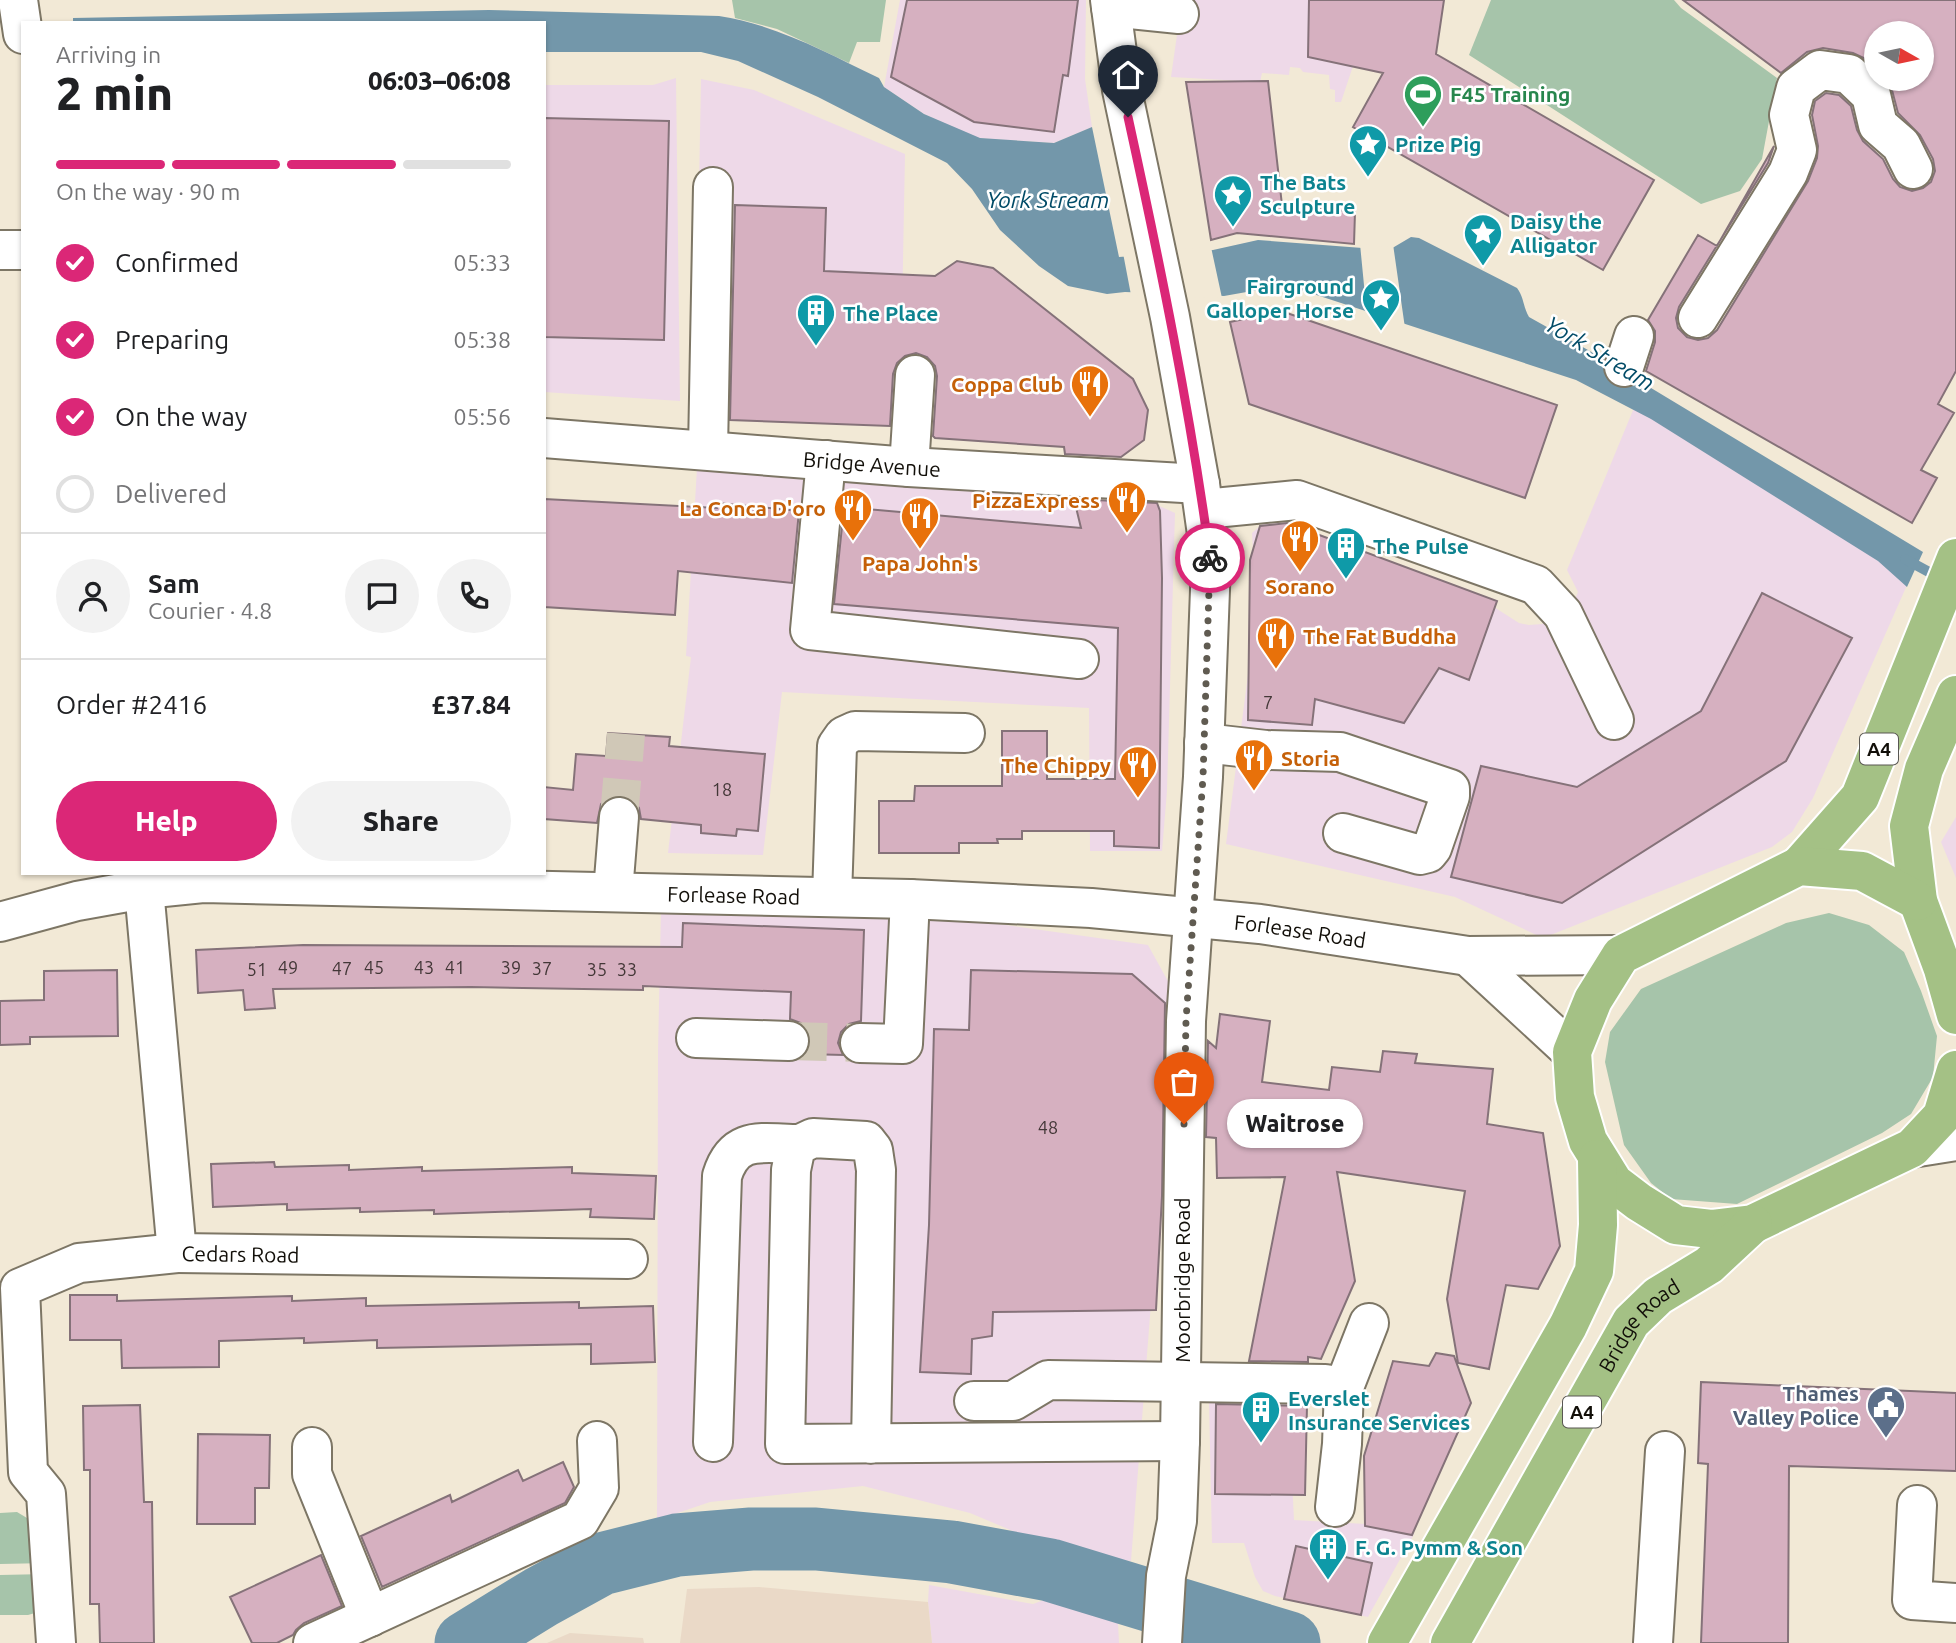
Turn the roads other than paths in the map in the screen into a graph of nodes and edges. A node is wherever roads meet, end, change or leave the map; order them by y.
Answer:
1 (19, 0) edge
2 (1110, 4) edge
3 (1179, 14) dead end
4 (21, 21) edge
5 (1913, 169) dead end
6 (713, 187) dead end
7 (0, 250) edge
8 (21, 250) edge
9 (1698, 318) dead end
10 (915, 376) dead end
11 (546, 438) edge
12 (708, 450) junction
13 (826, 460) junction
14 (909, 467) junction
15 (1202, 497) junction
16 (1954, 563) edge
17 (1079, 659) dead end
18 (1956, 695) edge
19 (1614, 720) dead end
20 (965, 733) dead end
21 (1204, 743) junction
22 (619, 817) tunnel mouth
23 (1343, 833) dead end
24 (1799, 866) junction
25 (76, 887) edge
26 (144, 890) junction
27 (613, 892) junction
28 (832, 897) junction
29 (910, 899) junction
30 (1918, 901) junction
31 (1193, 917) junction
32 (0, 922) edge
33 (1621, 955) junction
34 (1468, 956) junction
35 (1956, 1015) edge
36 (696, 1038) dead end
37 (789, 1041) tunnel mouth
38 (860, 1043) tunnel mouth
39 (1572, 1052) junction
40 (1956, 1070) edge
41 (1951, 1124) edge
42 (800, 1144) junction
43 (1597, 1159) junction
44 (1753, 1224) junction
45 (177, 1252) junction
46 (628, 1259) dead end
47 (1369, 1323) dead end
48 (1181, 1383) junction
49 (1344, 1387) junction
50 (974, 1401) dead end
51 (597, 1441) dead end
52 (1180, 1441) junction
53 (713, 1442) dead end
54 (871, 1444) junction
55 (312, 1447) dead end
56 (1665, 1451) dead end
57 (1917, 1505) dead end
58 (1335, 1507) dead end
59 (1956, 1603) edge
60 (370, 1617) junction
61 (1392, 1633) edge
62 (1451, 1640) edge
63 (56, 1643) edge
64 (313, 1643) edge
65 (1162, 1643) edge
66 (1653, 1643) edge

1 - 4 street
2 - 3 street
2 - 15 street, Moorbridge Road
5 - 9 street
6 - 12 street
7 - 8 street
10 - 14 street
11 - 12 street, Bridge Avenue
12 - 13 street, Bridge Avenue
13 - 14 street, Bridge Avenue
13 - 17 street
14 - 15 street, Bridge Avenue
15 - 19 street, Bridge Avenue
15 - 21 street, Moorbridge Road
16 - 24 main road, A4
18 - 30 main road, A4
20 - 28 street
21 - 23 street
21 - 31 street, Moorbridge Road
22 - 27 street
24 - 30 main road
24 - 33 main road, A4
25 - 26 street, Forlease Road
25 - 32 street, Forlease Road
26 - 27 street, Forlease Road
26 - 45 street, Cedars Road
27 - 28 street, Forlease Road
28 - 29 street, Forlease Road
29 - 31 street, Forlease Road
29 - 38 street
30 - 35 main road, A4
31 - 34 street, Forlease Road
31 - 48 street, Moorbridge Road
33 - 34 street, Forlease Road
33 - 39 main road, A4
34 - 39 street
36 - 37 street
39 - 43 main road, A4
40 - 41 main road, A4
41 - 44 main road, A4
42 - 53 street
42 - 54 street
42 - 54 street
43 - 44 main road, A4
43 - 61 main road, A4
44 - 62 main road, Bridge Road / A4
45 - 46 street, Cedars Road
45 - 63 street
47 - 49 street
48 - 49 street
48 - 50 street
48 - 52 street, Moorbridge Road
49 - 58 street
51 - 60 street
52 - 54 street
52 - 65 street, Moorbridge Road
55 - 60 street
56 - 66 street
57 - 59 street
60 - 64 street

